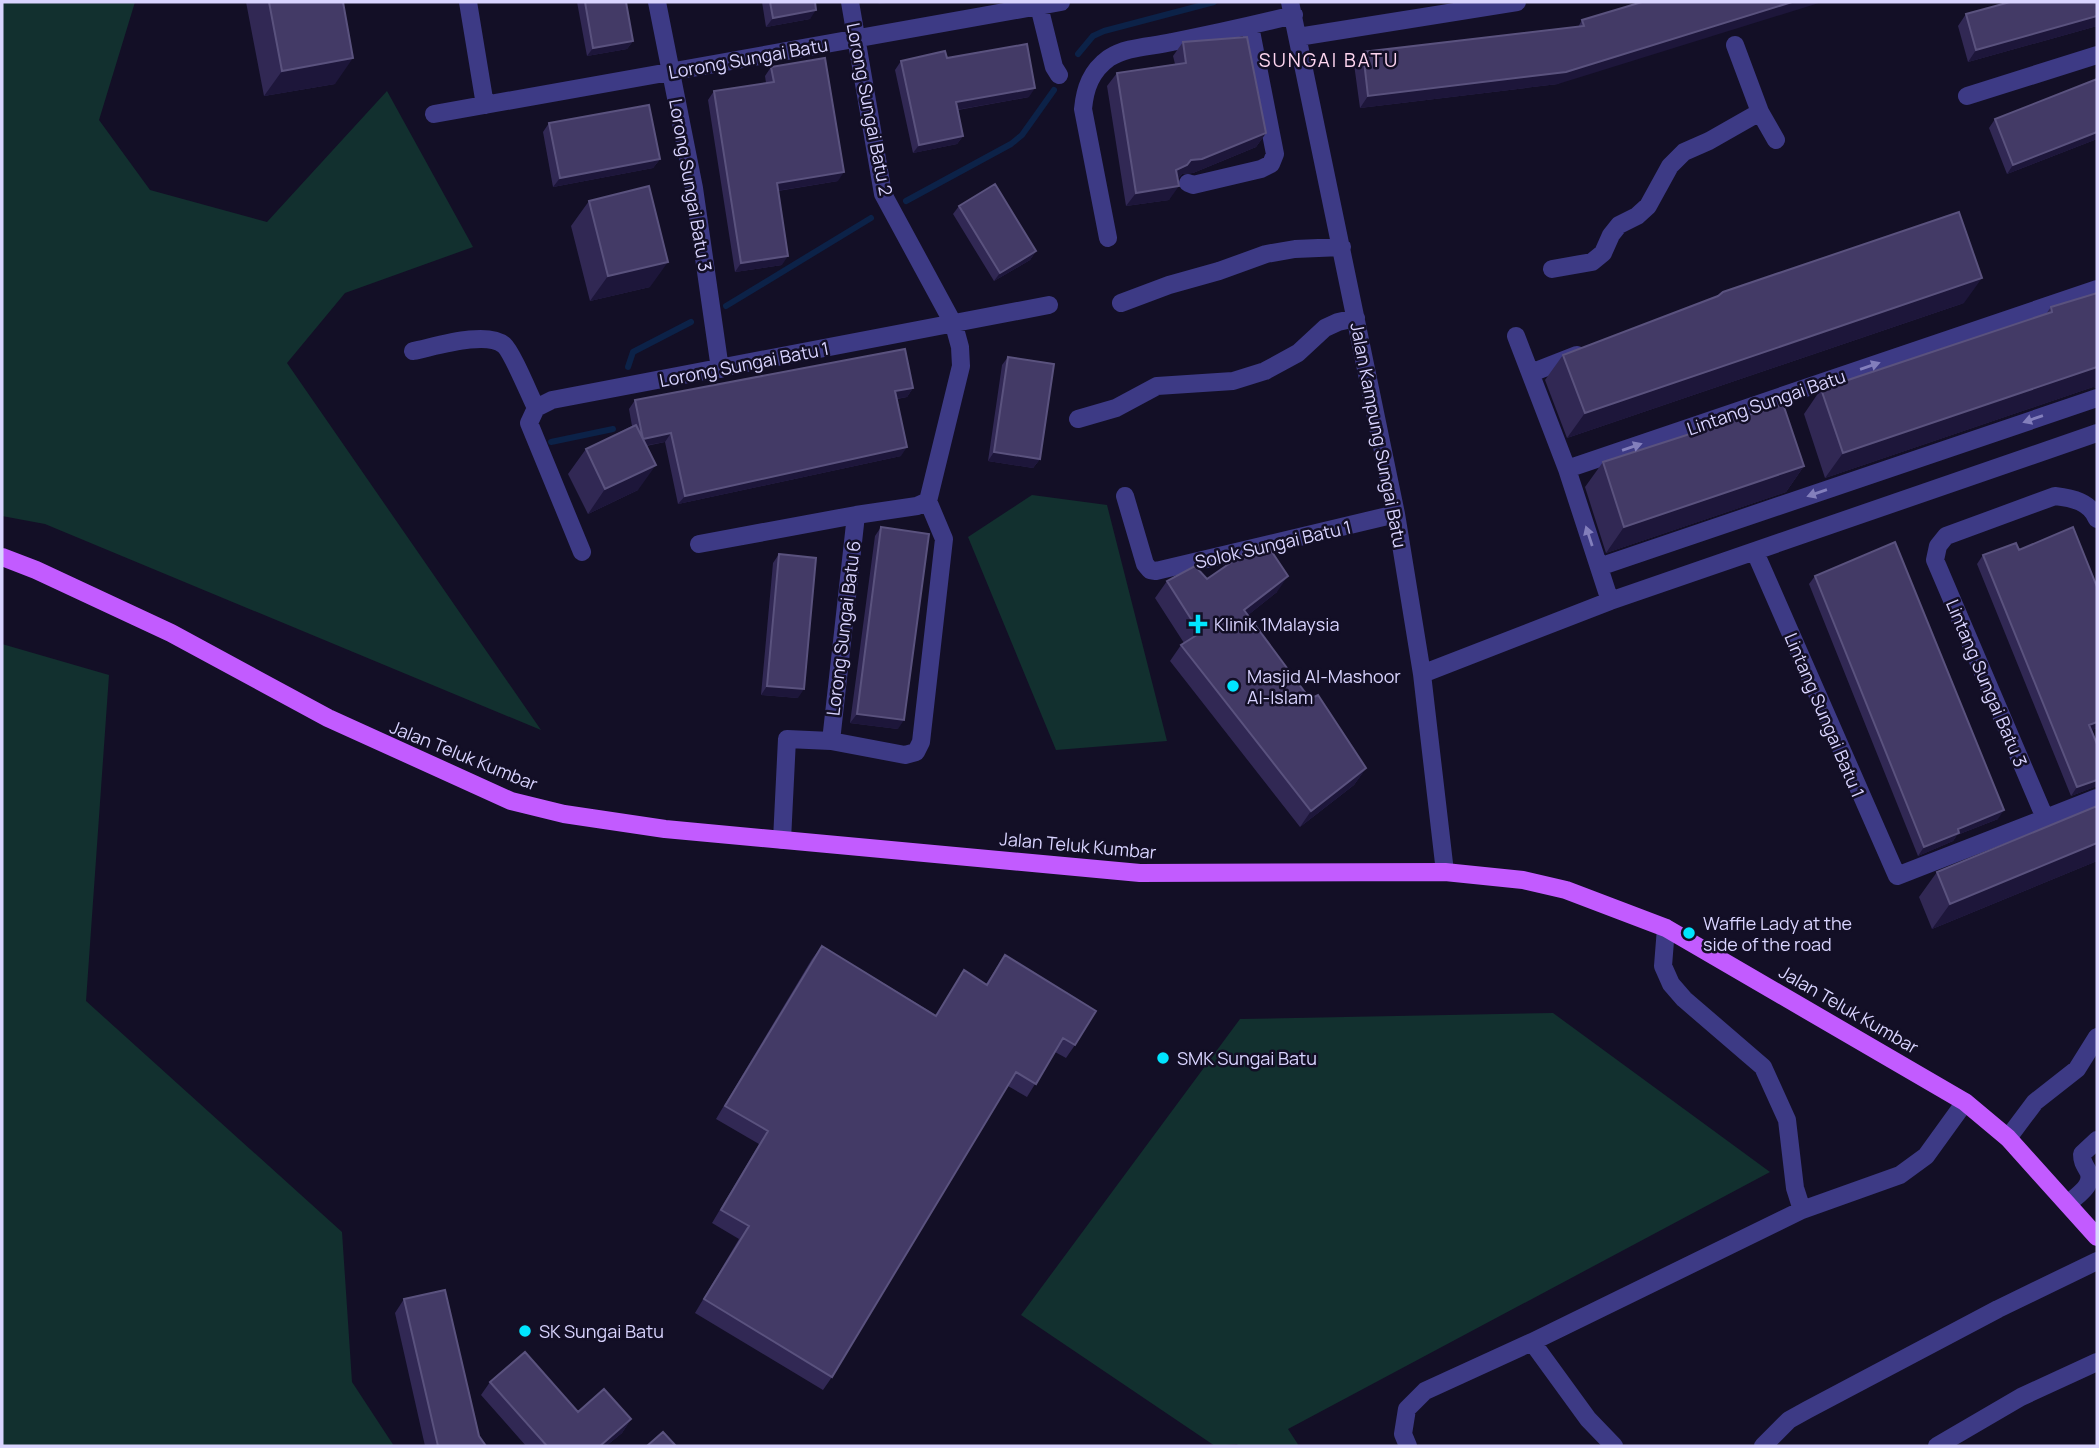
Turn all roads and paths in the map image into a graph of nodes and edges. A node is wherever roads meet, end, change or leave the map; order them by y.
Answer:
1 (468, 2) edge
2 (657, 2) edge
3 (850, 2) edge
4 (1061, 2) edge
5 (1517, 2) edge
6 (1039, 4) edge
7 (1292, 8) edge
8 (1250, 26) junction
9 (1298, 37) junction
10 (857, 38) junction
11 (1735, 45) dead end
12 (2097, 55) edge
13 (670, 72) junction
14 (1072, 82) junction
15 (1967, 96) dead end
16 (485, 105) junction
17 (1760, 111) junction
18 (434, 114) dead end
19 (1776, 140) dead end
20 (1188, 183) edge
21 (1108, 238) dead end
22 (1342, 247) junction
23 (1552, 269) dead end
24 (2097, 289) edge
25 (1121, 303) dead end
26 (1049, 306) dead end
27 (1356, 318) junction
28 (954, 325) junction
29 (1516, 336) dead end
30 (1595, 349) edge
31 (413, 351) dead end
32 (720, 369) junction
33 (1531, 373) junction
34 (2097, 398) edge
35 (536, 408) junction
36 (1078, 419) dead end
37 (2097, 433) edge
38 (1567, 470) junction
39 (1125, 496) dead end
40 (928, 501) junction
41 (1396, 514) junction
42 (856, 515) junction
43 (2097, 519) edge
44 (699, 544) dead end
45 (582, 552) dead end
46 (1755, 552) junction
47 (2, 557) edge
48 (1599, 566) junction
49 (1610, 601) junction
50 (1422, 674) junction
51 (831, 741) junction
52 (2097, 798) edge
53 (2045, 818) junction
54 (782, 840) junction
55 (1446, 872) junction
56 (1666, 928) junction
57 (2097, 1037) edge
58 (1965, 1102) junction
59 (2008, 1138) junction
60 (2097, 1140) edge
61 (2068, 1204) junction
62 (1802, 1210) junction
63 (2097, 1237) edge
64 (2097, 1261) edge
65 (1532, 1342) junction
66 (2097, 1362) edge
67 (1408, 1446) edge
68 (1615, 1446) edge
69 (1763, 1446) edge
70 (1937, 1446) edge

1 - 16 street
2 - 13 street, Lorong Sungai Batu 3
3 - 10 street, Lorong Sungai Batu 2
4 - 6 street, Lorong Sungai Batu
5 - 9 street
6 - 10 street, Lorong Sungai Batu
6 - 14 street
7 - 8 street
7 - 9 street, Jalan Kampung Sungai Batu
8 - 14 street
8 - 20 street
9 - 22 street, Jalan Kampung Sungai Batu
10 - 13 street, Lorong Sungai Batu
10 - 28 street, Lorong Sungai Batu 2
11 - 17 street
12 - 15 street
13 - 16 street, Lorong Sungai Batu
13 - 32 street, Lorong Sungai Batu 3
14 - 21 street
16 - 18 street, Lorong Sungai Batu
17 - 19 street
17 - 23 street
22 - 25 street
22 - 27 street, Jalan Kampung Sungai Batu
38 -> 24 street, Lintang Sungai Batu
26 - 28 street, Lorong Sungai Batu 1
27 - 36 street
27 - 41 street, Jalan Kampung Sungai Batu
28 - 32 street, Lorong Sungai Batu 1
28 - 40 street, Lorong Sungai Batu 2
29 - 33 street
30 - 33 street
31 - 35 street
32 - 35 street, Lorong Sungai Batu 1
33 - 38 street
34 -> 48 street
35 - 45 street
37 - 46 street
48 -> 38 street
39 - 41 street, Solok Sungai Batu 1
40 - 42 street
40 - 51 street
41 - 50 street, Jalan Kampung Sungai Batu
42 - 44 street
42 - 51 street, Lorong Sungai Batu 6
43 - 53 street, Lintang Sungai Batu 3
46 - 49 street
46 - 53 street, Lintang Sungai Batu 1
47 - 54 main road, Jalan Teluk Kumbar
48 - 49 street
49 - 50 street
50 - 55 street, Jalan Kampung Sungai Batu
51 - 54 street
52 - 53 street
54 - 55 main road, Jalan Teluk Kumbar
55 - 56 main road, Jalan Teluk Kumbar
56 - 58 main road, Jalan Teluk Kumbar
56 - 62 street
57 - 59 street
58 - 59 main road, Jalan Teluk Kumbar
58 - 62 street
59 - 61 main road, Jalan Teluk Kumbar
60 - 61 street
61 - 63 main road, Jalan Teluk Kumbar
62 - 65 street
64 - 69 street
65 - 67 street
65 - 68 street
66 - 70 street

